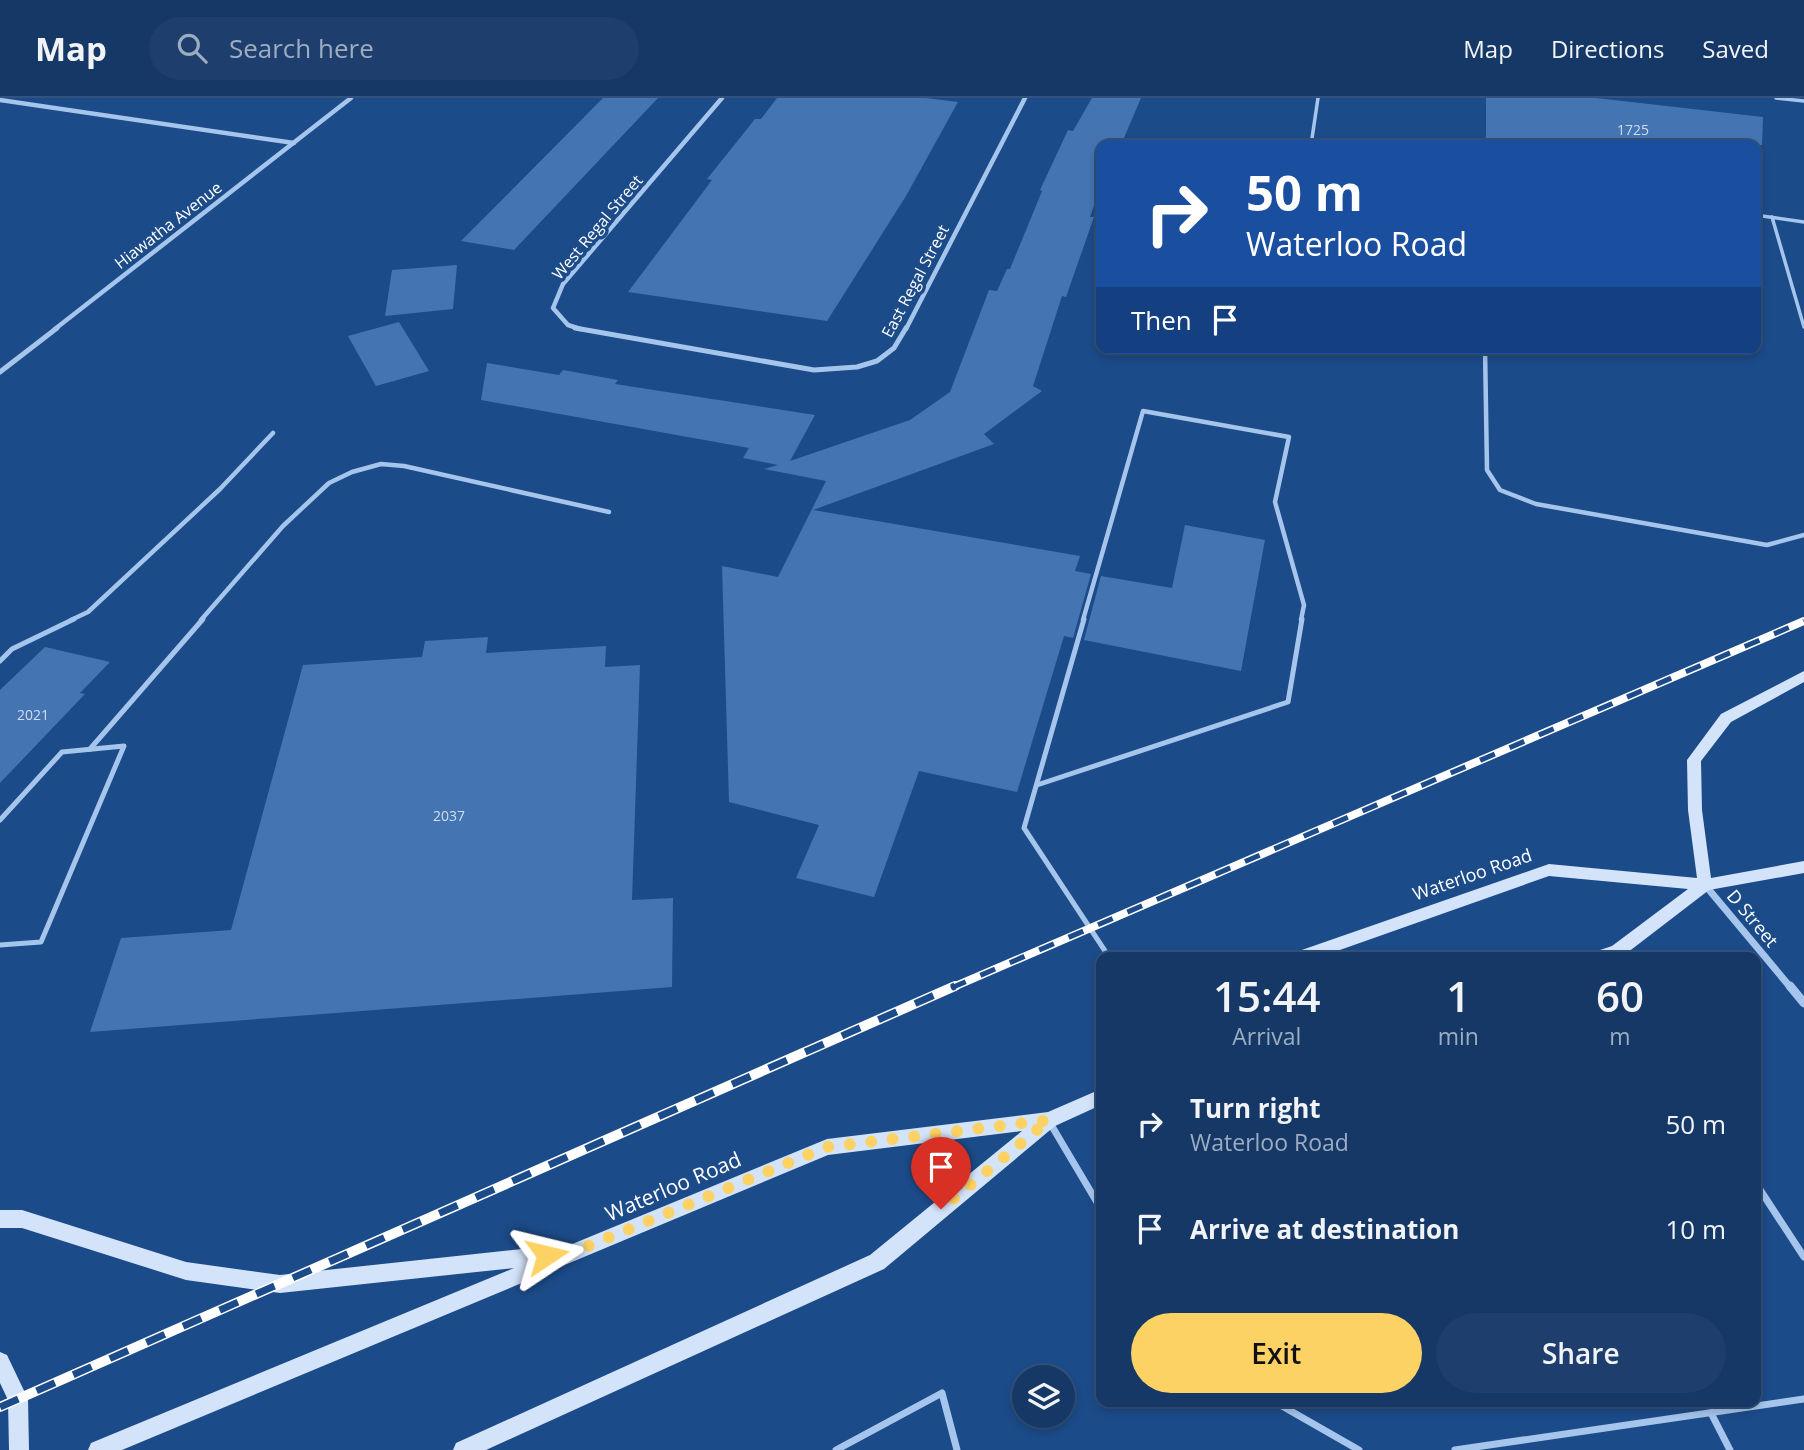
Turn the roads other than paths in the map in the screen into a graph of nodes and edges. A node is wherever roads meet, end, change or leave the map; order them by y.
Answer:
1 (351, 98) edge
2 (722, 98) edge
3 (1025, 98) edge
4 (1318, 98) edge
5 (1776, 98) edge
6 (0, 100) edge
7 (1804, 101) edge
8 (1312, 140) edge
9 (294, 143) junction
10 (1761, 216) edge
11 (1772, 218) junction
12 (1804, 222) edge
13 (1804, 327) edge
14 (714, 354) joint
15 (1485, 354) edge
16 (0, 372) edge
17 (273, 433) dead end
18 (609, 512) dead end
19 (1804, 534) edge
20 (0, 660) edge
21 (1804, 676) edge
22 (90, 749) junction
23 (1037, 785) junction
24 (0, 821) edge
25 (1804, 867) edge
26 (1705, 885) junction
27 (0, 945) edge
28 (1106, 952) edge
29 (1316, 952) edge
30 (1614, 952) edge
31 (1804, 1003) edge
32 (1096, 1099) edge
33 (1049, 1120) junction
34 (1761, 1191) edge
35 (1096, 1200) edge
36 (0, 1219) edge
37 (574, 1252) junction
38 (1804, 1257) edge
39 (0, 1362) edge
40 (1804, 1399) edge
41 (1761, 1405) edge
42 (1284, 1407) edge
43 (1751, 1407) edge
44 (1711, 1413) junction
45 (19, 1450) edge
46 (98, 1450) edge
47 (463, 1450) edge
48 (836, 1450) edge
49 (957, 1450) edge
50 (1359, 1450) edge
51 (1455, 1450) edge
52 (1730, 1450) edge

1 - 9 street, Hiawatha Avenue
2 - 14 street, West Regal Street
3 - 14 street, East Regal Street
4 - 8 lane
5 - 7 lane
6 - 9 street
9 - 16 street, Hiawatha Avenue
10 - 11 lane
11 - 12 lane
11 - 13 lane
15 - 19 lane
17 - 20 lane
18 - 22 lane
21 - 26 main road
22 - 24 lane
22 - 27 lane
23 - 23 lane
23 - 28 lane
25 - 26 main road, Waterloo Road
26 - 29 main road, Waterloo Road
26 - 30 main road, Waterloo Road
26 - 31 street, D Street
32 - 33 main road, Waterloo Road
33 - 35 lane
33 - 37 main road, Waterloo Road
33 - 47 main road, Waterloo Road
34 - 38 lane
36 - 37 main road
37 - 46 main road, Waterloo Road
39 - 45 main road
40 - 41 lane
42 - 50 lane
43 - 44 lane
44 - 51 lane
44 - 52 lane
48 - 49 lane

